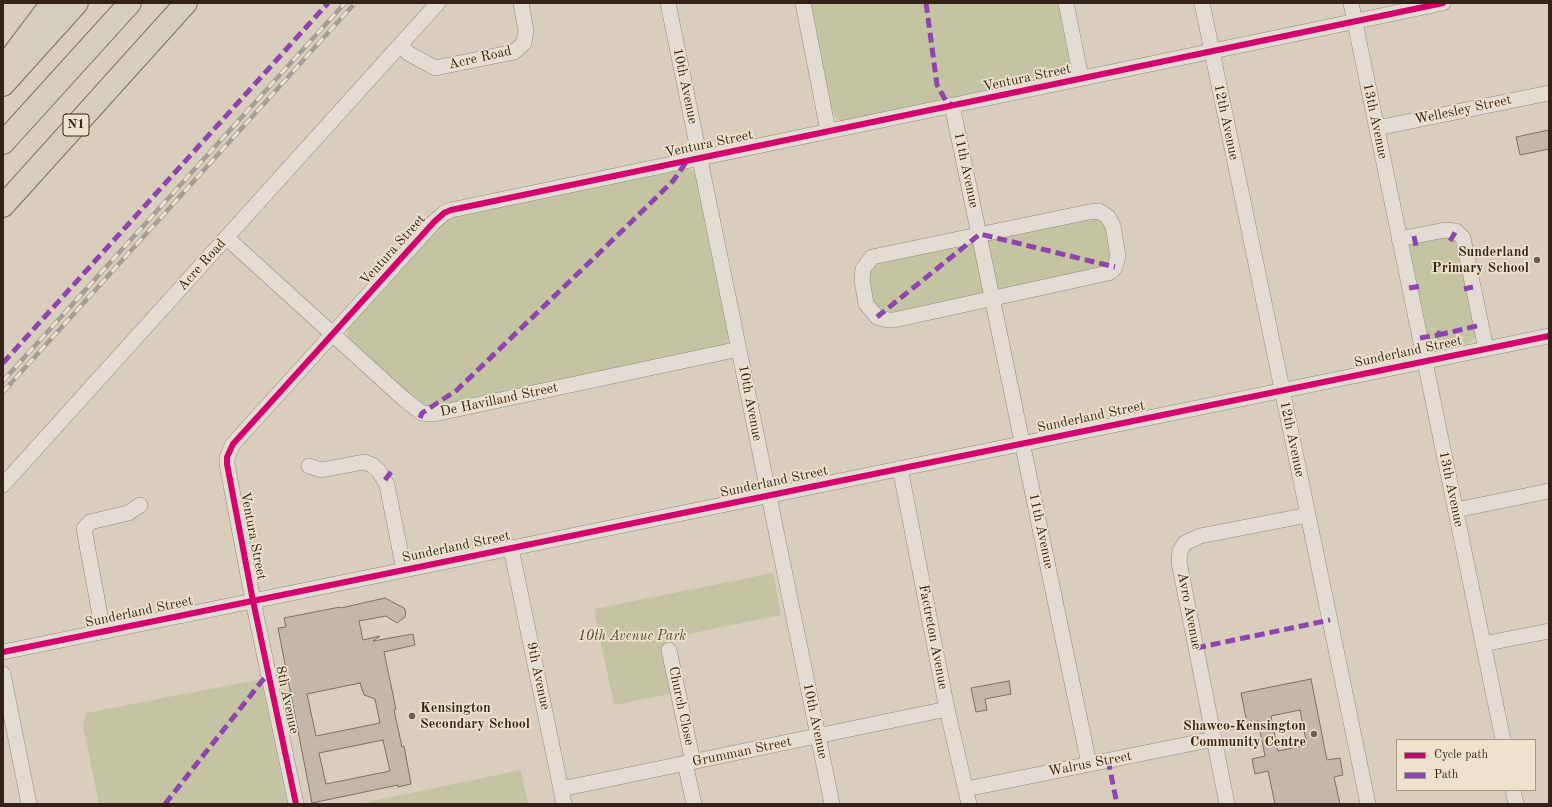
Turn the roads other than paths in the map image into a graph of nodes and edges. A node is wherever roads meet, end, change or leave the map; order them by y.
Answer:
1 (52, 3) edge
2 (78, 3) edge
3 (130, 3) edge
4 (186, 3) edge
5 (189, 3) edge
6 (438, 3) edge
7 (521, 3) edge
8 (668, 3) edge
9 (803, 3) edge
10 (1066, 3) edge
11 (1202, 3) edge
12 (1351, 3) edge
13 (1444, 3) edge
14 (1355, 21) junction
15 (149, 45) junction
16 (400, 45) junction
17 (1212, 51) junction
18 (3, 67) edge
19 (1081, 78) junction
20 (3, 85) edge
21 (1549, 93) edge
22 (952, 105) junction
23 (1377, 128) junction
24 (828, 131) junction
25 (3, 143) edge
26 (700, 158) junction
27 (3, 206) edge
28 (980, 234) junction
29 (227, 238) junction
30 (1399, 239) junction
31 (992, 298) junction
32 (333, 334) junction
33 (1549, 336) edge
34 (1486, 348) junction
35 (739, 349) junction
36 (1424, 361) junction
37 (1282, 390) junction
38 (1022, 443) junction
39 (310, 466) dead end
40 (900, 468) junction
41 (3, 485) edge
42 (1549, 491) edge
43 (768, 495) junction
44 (140, 505) dead end
45 (1456, 510) junction
46 (1308, 515) junction
47 (512, 548) junction
48 (404, 570) junction
49 (253, 601) junction
50 (103, 631) junction
51 (1549, 631) edge
52 (1483, 644) junction
53 (669, 650) dead end
54 (3, 652) edge
55 (3, 674) edge
56 (947, 710) junction
57 (818, 736) junction
58 (1214, 739) junction
59 (1503, 739) edge
60 (689, 762) junction
61 (1089, 764) junction
62 (561, 789) junction
63 (966, 789) junction
64 (1513, 791) edge
65 (29, 804) edge
66 (296, 804) edge
67 (564, 804) edge
68 (694, 804) edge
69 (832, 804) edge
70 (970, 804) edge
71 (1227, 804) edge
72 (1368, 804) edge
73 (1516, 804) edge

1 - 18 highway
2 - 20 highway
3 - 25 highway
4 - 15 highway, N1
5 - 15 highway
6 - 16 street, Acre Road
7 - 16 street, Acre Road
8 - 26 street, 10th Avenue
9 - 24 street
10 - 19 street
11 - 17 street, 12th Avenue
12 - 14 street, 13th Avenue
13 - 14 street, Ventura Street
14 - 17 street, Ventura Street
14 - 23 street, 13th Avenue
15 - 27 highway, N1
16 - 29 street, Acre Road
17 - 19 street, Ventura Street
17 - 37 street, 12th Avenue
19 - 22 street, Ventura Street
21 - 23 street, Wellesley Street
22 - 24 street, Ventura Street
22 - 28 street, 11th Avenue
23 - 30 street, 13th Avenue
24 - 26 street, Ventura Street
26 - 32 street, Ventura Street
26 - 35 street, 10th Avenue
28 - 31 street, 11th Avenue
28 - 31 street
28 - 31 street
29 - 32 street, De Havilland Street
29 - 41 street, Acre Road
30 - 34 street
30 - 36 street, 13th Avenue
31 - 38 street, 11th Avenue
32 - 35 street, De Havilland Street
32 - 49 street, Ventura Street
33 - 34 street, Sunderland Street
34 - 36 street, Sunderland Street
35 - 43 street, 10th Avenue
36 - 37 street, Sunderland Street
36 - 45 street, 13th Avenue
37 - 38 street, Sunderland Street
37 - 46 street, 12th Avenue
38 - 40 street, Sunderland Street
38 - 61 street, 11th Avenue
39 - 48 street
40 - 43 street, Sunderland Street
40 - 56 street, Factreton Avenue
42 - 45 street
43 - 47 street, Sunderland Street
43 - 57 street, 10th Avenue
44 - 50 street
45 - 52 street, 13th Avenue
46 - 58 street, Avro Avenue
46 - 72 street, 12th Avenue
47 - 48 street, Sunderland Street
47 - 62 street, 9th Avenue
48 - 49 street, Sunderland Street
49 - 50 street, Sunderland Street
49 - 66 street, 8th Avenue
50 - 54 street, Sunderland Street
51 - 52 street
52 - 59 street, 13th Avenue
53 - 60 street, Church Close
55 - 65 street
56 - 57 street, Grumman Street
56 - 63 street, Factreton Avenue
57 - 60 street, Grumman Street
57 - 69 street, 10th Avenue
58 - 61 street, Walrus Street
58 - 71 street, Avro Avenue
60 - 62 street, Grumman Street
60 - 68 street, Church Close
61 - 63 street, Walrus Street
62 - 67 street, 9th Avenue
63 - 70 street, Factreton Avenue
64 - 73 street

